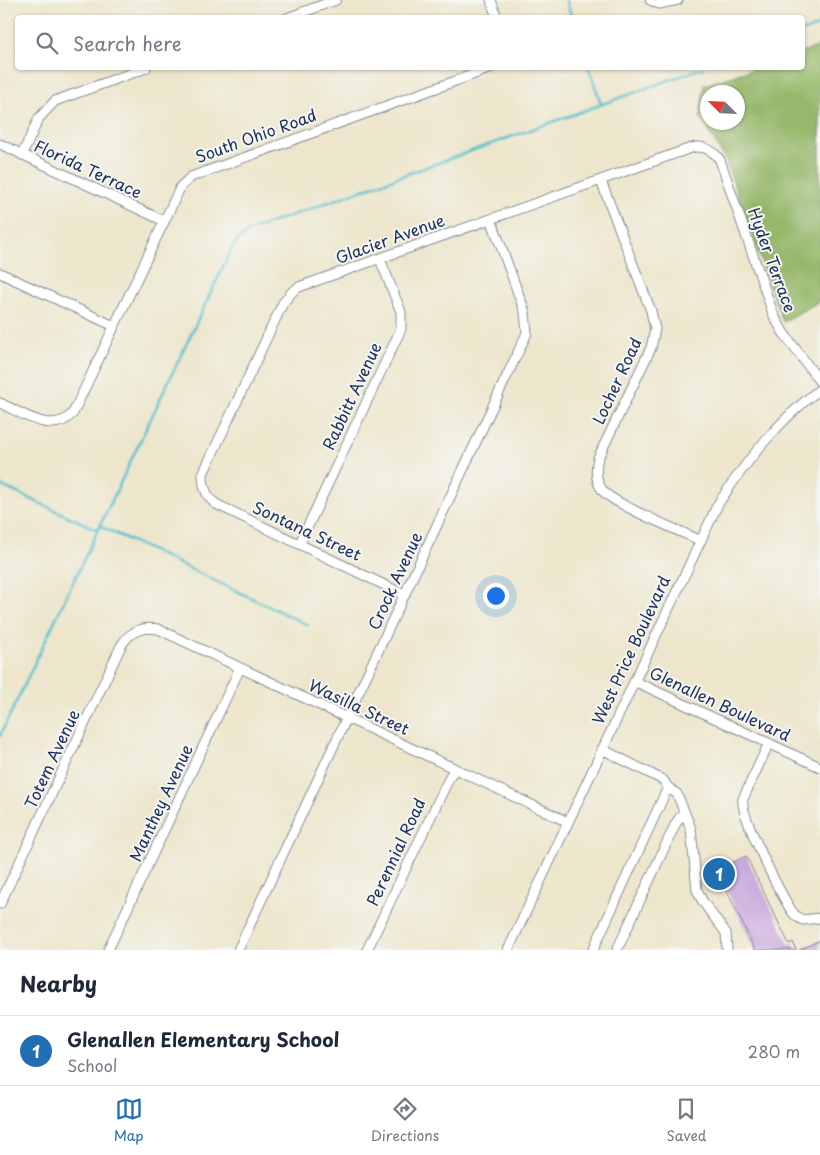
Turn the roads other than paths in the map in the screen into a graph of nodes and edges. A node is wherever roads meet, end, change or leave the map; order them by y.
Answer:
1 (336, 0) edge
2 (491, 0) edge
3 (651, 0) edge
4 (678, 0) edge
5 (295, 15) edge
6 (496, 15) edge
7 (140, 70) edge
8 (485, 70) edge
9 (0, 144) edge
10 (703, 148) joint
11 (22, 155) junction
12 (600, 181) junction
13 (491, 219) junction
14 (164, 221) junction
15 (380, 259) junction
16 (0, 273) edge
17 (114, 326) junction
18 (820, 382) edge
19 (820, 389) edge
20 (0, 403) edge
21 (204, 486) joint
22 (699, 540) junction
23 (300, 543) junction
24 (405, 595) junction
25 (136, 631) joint
26 (240, 668) junction
27 (634, 681) junction
28 (347, 717) junction
29 (769, 743) junction
30 (602, 749) junction
31 (820, 767) edge
32 (454, 768) junction
33 (668, 787) junction
34 (684, 811) junction
35 (568, 822) junction
36 (0, 904) edge
37 (820, 918) edge
38 (108, 950) edge
39 (238, 950) edge
40 (367, 950) edge
41 (508, 950) edge
42 (593, 950) edge
43 (617, 950) edge
44 (727, 950) edge

1 - 5 street
2 - 6 street
3 - 4 street
7 - 11 street
8 - 14 street, South Ohio Road
9 - 11 street, Florida Terrace
10 - 12 street, Glacier Avenue
10 - 18 street, Hyder Terrace
11 - 14 street, Florida Terrace
12 - 13 street, Glacier Avenue
12 - 22 street, Locher Road
13 - 15 street, Glacier Avenue
13 - 24 street, Crock Avenue
14 - 17 street, South Ohio Road
15 - 21 street, Glacier Avenue
15 - 23 street, Rabbitt Avenue
16 - 17 street
17 - 20 street, South Ohio Road
19 - 22 street, West Price Boulevard
21 - 23 street, Sontana Street
22 - 27 street, West Price Boulevard
23 - 24 street, Sontana Street
24 - 28 street, Crock Avenue
25 - 26 street, Wasilla Street
25 - 36 street, Totem Avenue
26 - 28 street, Wasilla Street
26 - 38 street, Manthey Avenue
27 - 29 street, Glenallen Boulevard
27 - 30 street, West Price Boulevard
28 - 32 street, Wasilla Street
28 - 39 street, Crock Avenue
29 - 31 street, Glenallen Boulevard
29 - 37 street
30 - 33 street
30 - 35 street, West Price Boulevard
32 - 35 street, Wasilla Street
32 - 40 street, Perennial Road
33 - 34 street
33 - 42 street
34 - 43 street
34 - 44 street
35 - 41 street, West Price Boulevard

